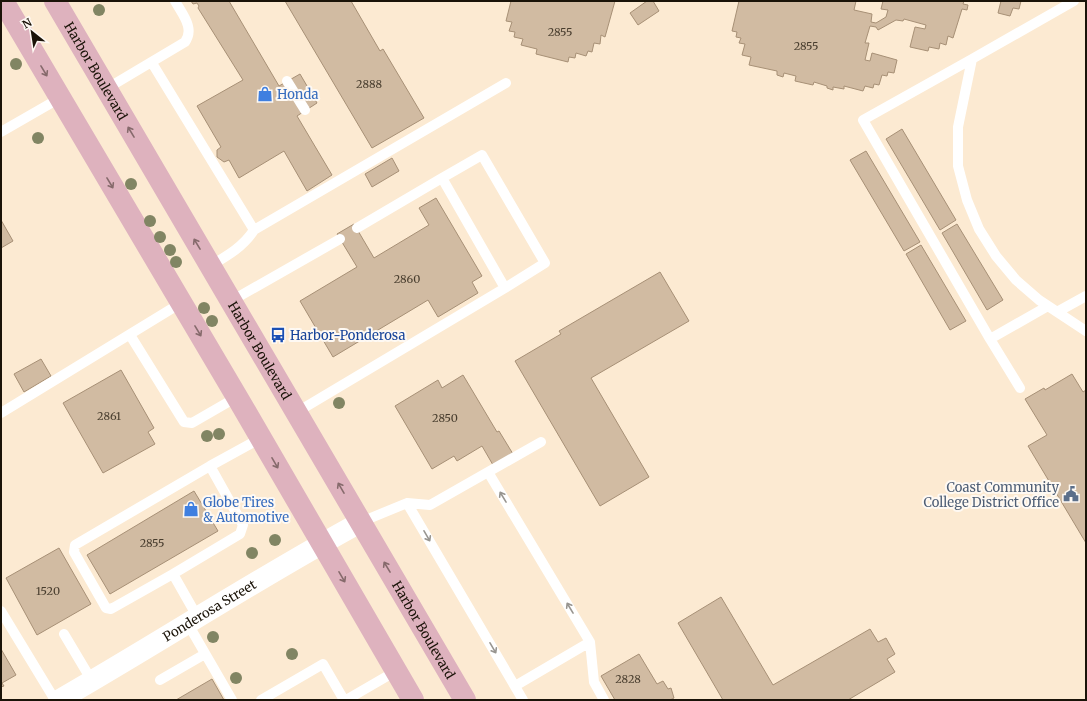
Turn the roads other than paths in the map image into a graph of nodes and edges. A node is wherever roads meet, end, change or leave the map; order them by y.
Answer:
1 (3, 1) edge
2 (55, 1) edge
3 (175, 1) edge
4 (1074, 1) edge
5 (972, 59) junction
6 (152, 63) junction
7 (287, 81) dead end
8 (506, 82) dead end
9 (106, 89) junction
10 (60, 98) junction
11 (305, 110) dead end
12 (1, 132) edge
13 (442, 178) junction
14 (357, 228) dead end
15 (254, 230) junction
16 (340, 239) dead end
17 (210, 266) junction
18 (505, 288) junction
19 (1086, 296) edge
20 (231, 301) junction
21 (182, 303) junction
22 (1048, 306) junction
23 (1057, 312) junction
24 (1086, 331) edge
25 (130, 335) junction
26 (990, 340) junction
27 (1020, 388) dead end
28 (237, 397) junction
29 (296, 412) junction
30 (1, 413) edge
31 (261, 438) junction
32 (541, 442) dead end
33 (210, 466) junction
34 (488, 472) junction
35 (407, 503) junction
36 (361, 522) junction
37 (322, 543) junction
38 (173, 574) junction
39 (1, 611) edge
40 (193, 621) junction
41 (64, 634) dead end
42 (590, 642) junction
43 (205, 654) junction
44 (396, 671) junction
45 (160, 680) dead end
46 (92, 681) junction
47 (515, 686) junction
48 (55, 700) edge
49 (59, 700) edge
50 (232, 700) edge
51 (262, 700) edge
52 (345, 700) edge
53 (413, 700) edge
54 (465, 700) edge
55 (523, 700) edge
56 (604, 700) edge

1 -> 10 main road
2 - 9 main road, Harbor Boulevard
3 - 6 lane
4 - 5 lane
5 - 22 lane
5 - 26 lane
6 - 9 lane
6 - 15 lane
7 - 11 lane
8 - 15 lane
17 -> 9 main road, Harbor Boulevard
10 - 12 lane
10 -> 21 main road
13 - 14 lane
13 - 18 lane
13 - 18 lane
15 - 17 lane
16 - 20 lane
17 - 20 main road, Harbor Boulevard
18 - 29 lane
19 - 23 lane
20 - 29 main road, Harbor Boulevard
21 - 25 lane
21 -> 28 main road
22 - 23 lane
22 - 26 lane
23 - 24 lane
25 - 28 lane
25 - 30 lane
26 - 27 lane
28 - 31 main road
36 -> 29 main road, Harbor Boulevard
31 - 33 lane
31 -> 37 main road
32 - 34 lane
33 - 38 lane
33 - 38 lane
34 - 35 lane
42 -> 34 lane
35 - 36 lane
35 -> 47 lane
36 - 37 street, Ponderosa Street
54 -> 36 main road, Harbor Boulevard
37 - 40 street, Ponderosa Street
37 -> 44 main road
38 - 40 lane
39 - 48 lane
40 - 43 lane
40 - 46 street, Ponderosa Street
41 - 46 lane
42 - 47 lane
42 - 56 lane
43 - 45 lane
43 - 50 lane
44 - 52 lane
44 - 53 main road
46 - 49 street, Ponderosa Street
47 - 55 lane
51 - 52 lane

